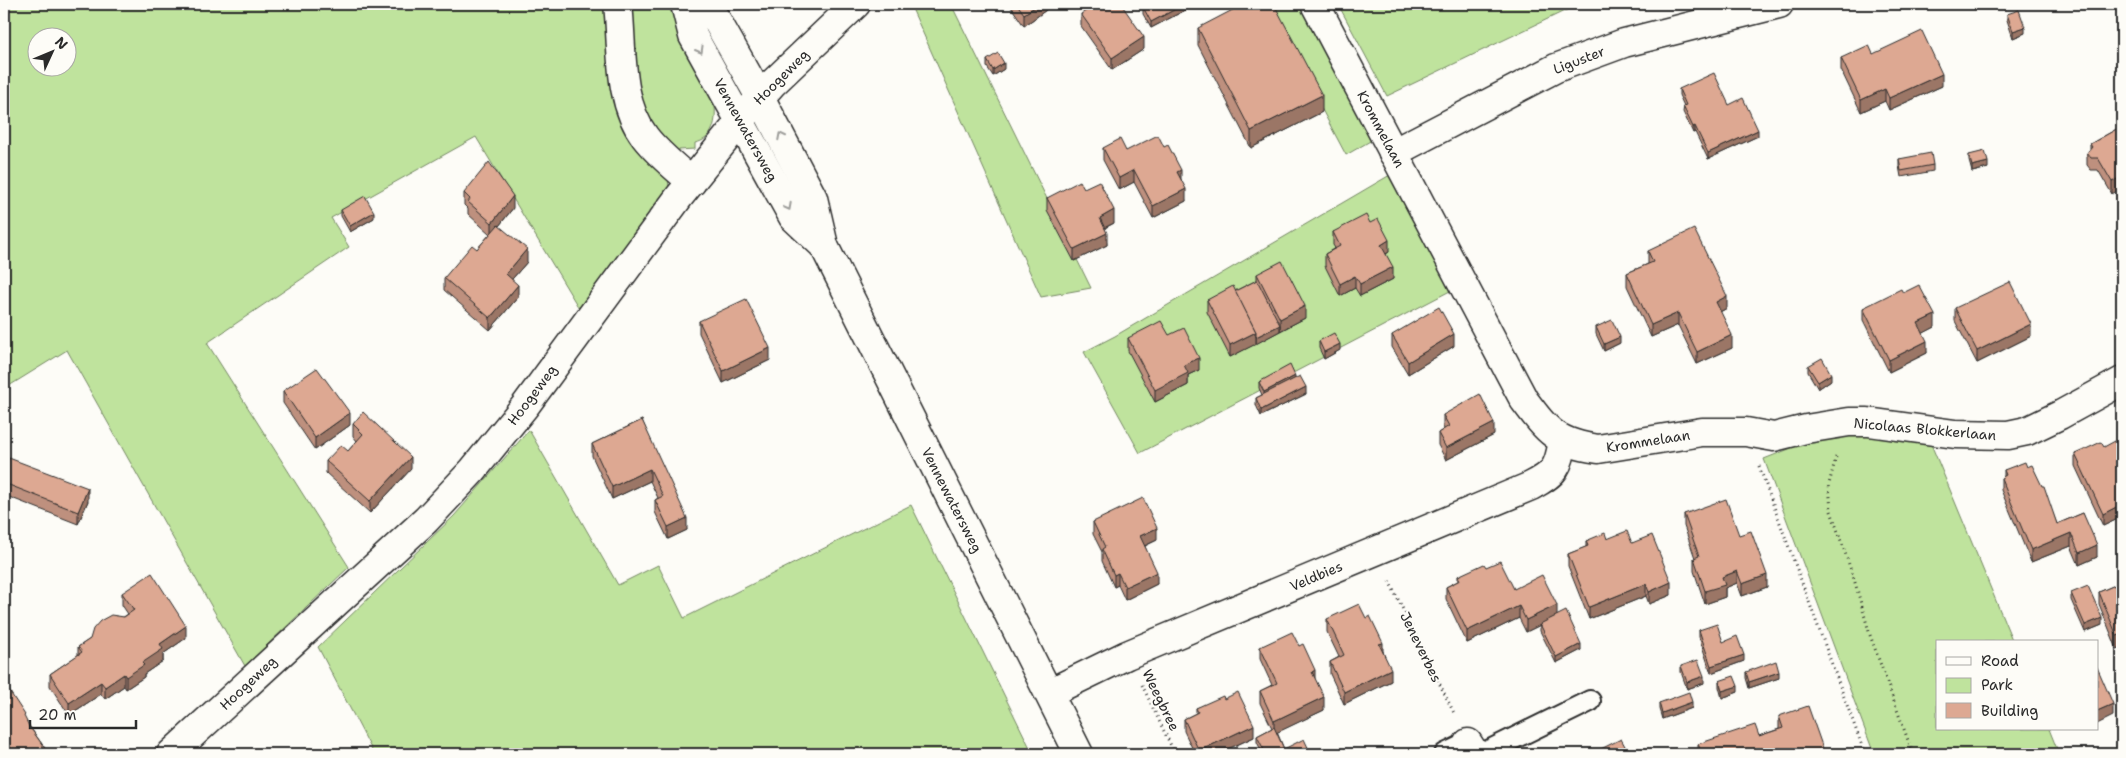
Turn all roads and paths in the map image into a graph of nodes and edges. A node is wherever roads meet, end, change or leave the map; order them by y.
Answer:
1 (618, 4) edge
2 (685, 4) edge
3 (704, 4) edge
4 (856, 4) edge
5 (1315, 4) edge
6 (1779, 4) edge
7 (760, 97) junction
8 (741, 120) junction
9 (1394, 153) junction
10 (692, 182) junction
11 (824, 246) junction
12 (2122, 381) edge
13 (1831, 425) junction
14 (1746, 432) junction
15 (1563, 441) junction
16 (1374, 552) junction
17 (1127, 655) junction
18 (1049, 692) junction
19 (1590, 701) dead end
20 (1468, 751) edge
21 (171, 754) edge
22 (1079, 754) edge
23 (1175, 754) edge
24 (1865, 754) edge
25 (1913, 754) edge

1 - 10 street
2 -> 8 street, Vennewatersweg
3 - 7 street, Vennewatersweg
4 - 7 street, Hoogeweg
5 - 9 street, Krommelaan
6 - 9 street, Liguster
7 - 8 street, Hoogeweg
11 -> 7 street, Vennewatersweg
8 - 10 street, Hoogeweg
8 -> 11 street, Vennewatersweg
9 - 15 street, Krommelaan
10 - 21 street, Hoogeweg
11 - 18 street, Vennewatersweg
12 - 13 street, Nicolaas Blokkerlaan
13 - 14 street, Nicolaas Blokkerlaan
13 - 25 path
14 - 15 street, Krommelaan
14 - 24 path
15 - 16 street, Veldbies
16 - 17 street, Veldbies
16 - 20 path, Jeneverbes
17 - 18 street, Veldbies
17 - 23 path, Weegbree
18 - 22 street, Vennewatersweg
19 - 20 lane

